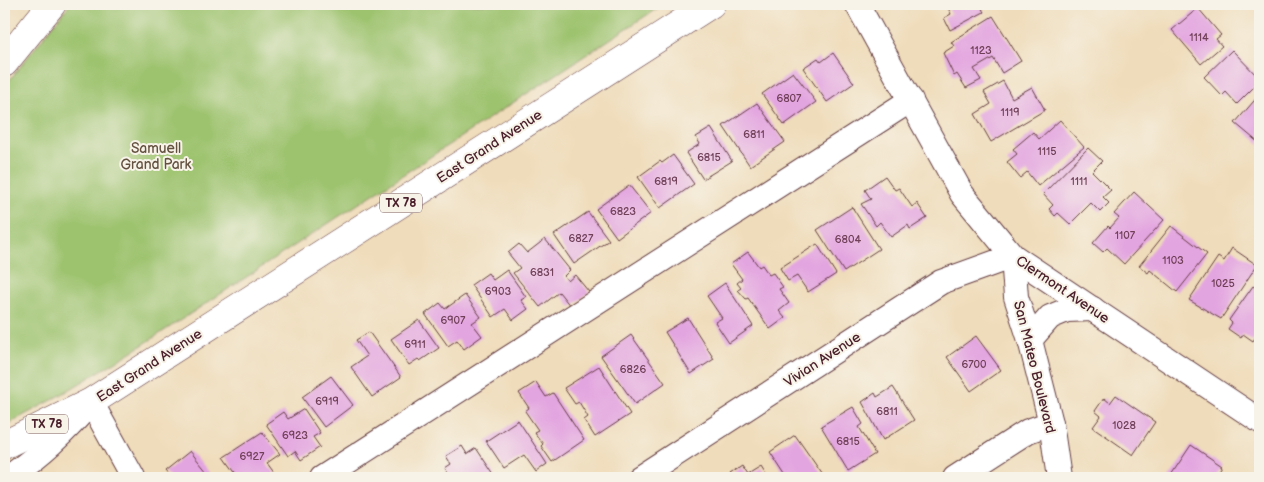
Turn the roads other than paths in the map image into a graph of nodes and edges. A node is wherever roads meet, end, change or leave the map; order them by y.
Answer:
1 (52, 4) edge
2 (711, 4) edge
3 (857, 4) edge
4 (4, 63) edge
5 (911, 100) junction
6 (1013, 256) junction
7 (1093, 309) junction
8 (1030, 340) junction
9 (91, 402) junction
10 (1260, 421) edge
11 (1051, 423) junction
12 (4, 445) edge
13 (8, 478) edge
14 (133, 478) edge
15 (322, 478) edge
16 (639, 478) edge
17 (955, 478) edge
18 (1059, 478) edge

1 - 4 main road
2 - 9 main road, East Grand Avenue / TX 78
3 - 5 street, Clermont Avenue
5 - 6 street, Clermont Avenue
5 - 15 street
6 - 7 street, Clermont Avenue
6 - 8 street, San Mateo Boulevard
6 - 16 street, Vivian Avenue
7 - 8 street
7 - 10 street, Clermont Avenue
8 - 11 street, San Mateo Boulevard
9 - 12 main road, East Grand Avenue / TX 78
9 - 13 street, East Grand Avenue
9 - 14 street
11 - 17 street
11 - 18 street, San Mateo Boulevard

